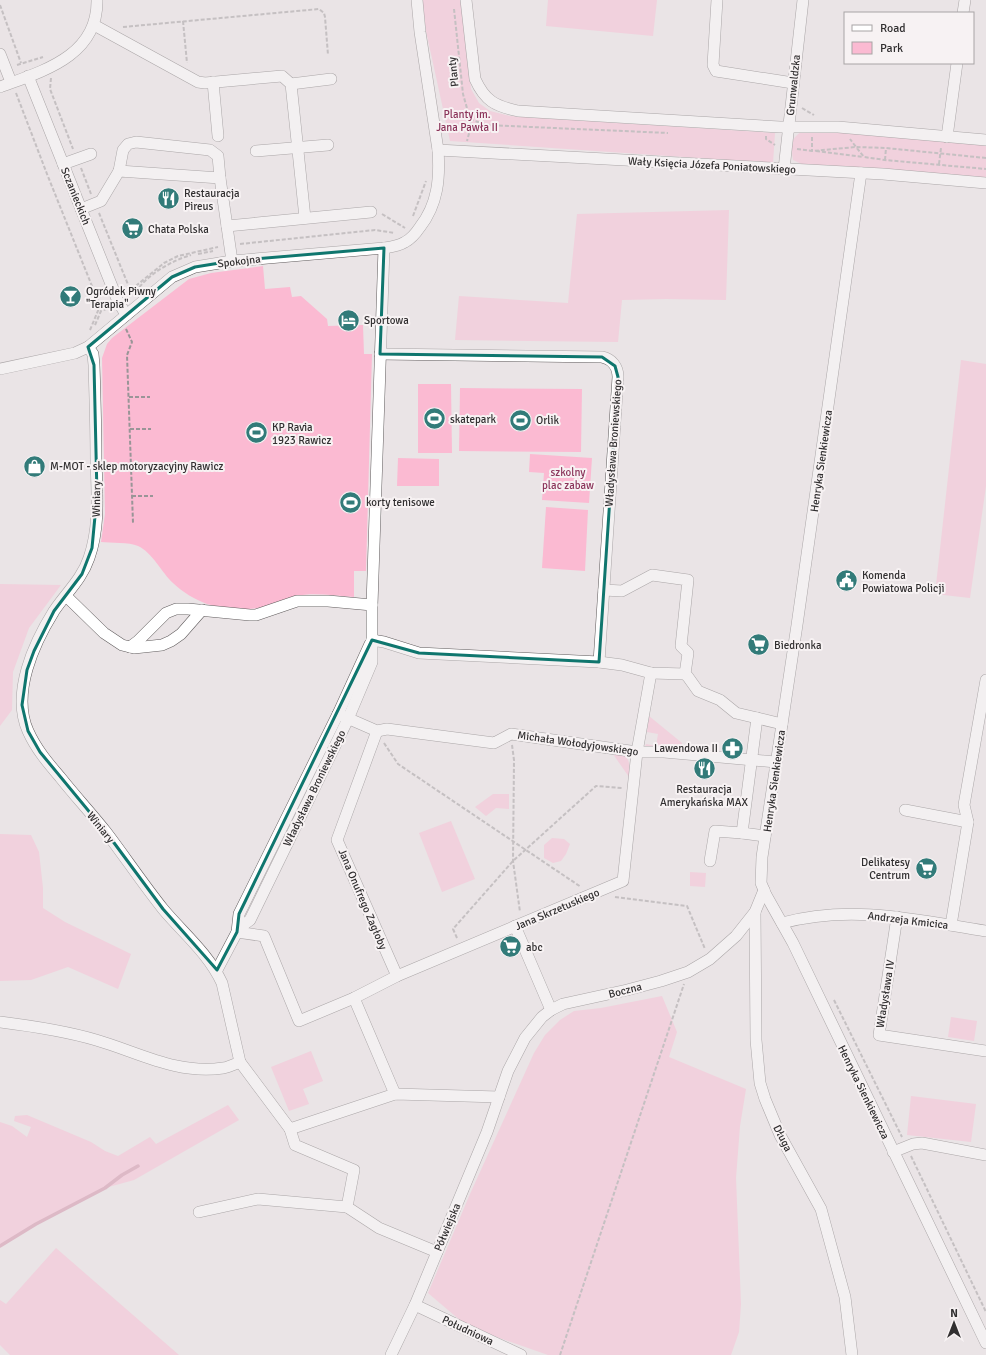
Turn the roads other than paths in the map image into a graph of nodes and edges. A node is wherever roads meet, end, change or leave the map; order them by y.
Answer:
1 (97, 0) edge
2 (417, 0) edge
3 (466, 0) edge
4 (717, 0) edge
5 (803, 0) edge
6 (965, 0) edge
7 (963, 12) edge
8 (94, 25) junction
9 (0, 54) edge
10 (957, 64) edge
11 (28, 76) junction
12 (331, 79) dead end
13 (11, 82) junction
14 (213, 82) junction
15 (793, 83) junction
16 (291, 84) junction
17 (0, 86) edge
18 (788, 128) junction
19 (218, 136) dead end
20 (947, 136) junction
21 (986, 140) edge
22 (328, 145) dead end
23 (298, 147) junction
24 (438, 150) junction
25 (256, 151) dead end
26 (91, 154) dead end
27 (63, 164) junction
28 (784, 169) junction
29 (119, 171) junction
30 (861, 173) junction
31 (220, 178) junction
32 (986, 183) edge
33 (81, 209) junction
34 (371, 212) road end
35 (305, 218) junction
36 (226, 226) junction
37 (384, 248) junction
38 (232, 261) junction
39 (122, 318) junction
40 (88, 347) junction
41 (380, 354) junction
42 (0, 369) edge
43 (604, 590) junction
44 (66, 596) junction
45 (372, 605) junction
46 (202, 610) junction
47 (372, 640) junction
48 (130, 647) junction
49 (599, 662) junction
50 (651, 673) junction
51 (685, 674) junction
52 (986, 680) edge
53 (343, 717) junction
54 (757, 718) junction
55 (782, 724) junction
56 (377, 731) junction
57 (637, 752) junction
58 (752, 760) junction
59 (776, 762) junction
60 (905, 810) dead end
61 (968, 822) junction
62 (742, 833) junction
63 (765, 836) junction
64 (710, 861) dead end
65 (764, 890) junction
66 (755, 912) junction
67 (897, 917) junction
68 (782, 923) junction
69 (520, 924) junction
70 (951, 925) junction
71 (237, 930) junction
72 (986, 931) edge
73 (216, 970) junction
74 (397, 976) junction
75 (354, 998) junction
76 (551, 1010) junction
77 (0, 1022) edge
78 (986, 1051) edge
79 (240, 1062) junction
80 (395, 1094) junction
81 (499, 1097) junction
82 (290, 1129) junction
83 (893, 1152) junction
84 (986, 1155) edge
85 (347, 1207) junction
86 (200, 1212) dead end
87 (437, 1252) junction
88 (415, 1304) junction
89 (986, 1341) edge
90 (391, 1355) edge
91 (521, 1355) edge
92 (852, 1355) edge

1 - 8 street
2 - 24 street, Spokojna
3 - 18 street
4 - 15 street
5 - 15 street, Grunwaldzka
6 - 7 street
8 - 11 street
8 - 14 street
9 - 13 street
10 - 20 street
11 - 13 street
11 - 27 street, Sczanieckich
12 - 16 street
13 - 17 street
14 - 16 street
14 - 19 street
15 - 18 street, Grunwaldzka
16 - 23 street
18 - 20 street
18 - 28 street, Grunwaldzka
20 - 21 street
22 - 23 street
23 - 25 street
23 - 35 street
24 - 28 street, Wały Księcia Józefa Poniatowskiego
24 - 37 street, Spokojna
26 - 27 street
27 - 33 street, Sczanieckich
28 - 30 street, Wały Księcia Józefa Poniatowskiego
29 - 31 street
29 - 31 street
29 - 33 street
30 - 32 street, Wały Księcia Józefa Poniatowskiego
30 - 55 street, Henryka Sienkiewicza
31 - 36 street
33 - 39 street, Sczanieckich
34 - 35 street
35 - 36 street
36 - 38 street
37 - 38 street, Spokojna
37 - 41 street, Władysława Broniewskiego
38 - 39 street, Spokojna
39 - 40 street, Spokojna
40 - 42 street, Spokojna
40 - 44 street, Winiary
41 - 43 street, Władysława Broniewskiego
41 - 45 street, Władysława Broniewskiego
43 - 49 street, Władysława Broniewskiego
43 - 51 street
44 - 48 street
44 - 73 street, Winiary
45 - 46 street
45 - 47 street, Władysława Broniewskiego
46 - 48 street
46 - 48 street
47 - 49 street
47 - 53 street, Władysława Broniewskiego
49 - 50 street
50 - 51 street
50 - 57 street, Jana Skrzetuskiego
51 - 54 street
52 - 61 street
53 - 56 street, Michała Wołodyjowskiego
53 - 71 street, Władysława Broniewskiego
54 - 55 street
54 - 58 street
55 - 59 street, Henryka Sienkiewicza
56 - 57 street, Michała Wołodyjowskiego
56 - 74 street, Jana Onufrego Zagłoby
57 - 58 street, Michała Wołodyjowskiego
57 - 69 street, Jana Skrzetuskiego
58 - 59 street, Michała Wołodyjowskiego
58 - 62 street
59 - 63 street, Henryka Sienkiewicza
60 - 61 street
61 - 70 street
62 - 63 street
62 - 64 street
63 - 65 street, Henryka Sienkiewicza
65 - 66 street, Boczna
65 - 68 street, Henryka Sienkiewicza
66 - 76 street, Boczna
66 - 92 street, Długa
67 - 68 street, Andrzeja Kmicica
67 - 70 street, Andrzeja Kmicica
67 - 78 street, Władysława IV
68 - 83 street, Henryka Sienkiewicza
69 - 74 street, Jana Skrzetuskiego
69 - 76 street
70 - 72 street, Andrzeja Kmicica
71 - 73 street, Władysława Broniewskiego
71 - 75 street, Jana Skrzetuskiego
73 - 79 street, Winiary
74 - 75 street, Jana Skrzetuskiego
75 - 80 street
76 - 81 street, Boczna
77 - 79 street
79 - 82 street
80 - 81 street
80 - 82 street
81 - 87 street, Półwiejska
82 - 85 street
83 - 84 street
83 - 89 street, Henryka Sienkiewicza
85 - 86 street
85 - 87 street
87 - 88 street, Półwiejska
88 - 90 street, Półwiejska
88 - 91 street, Południowa

